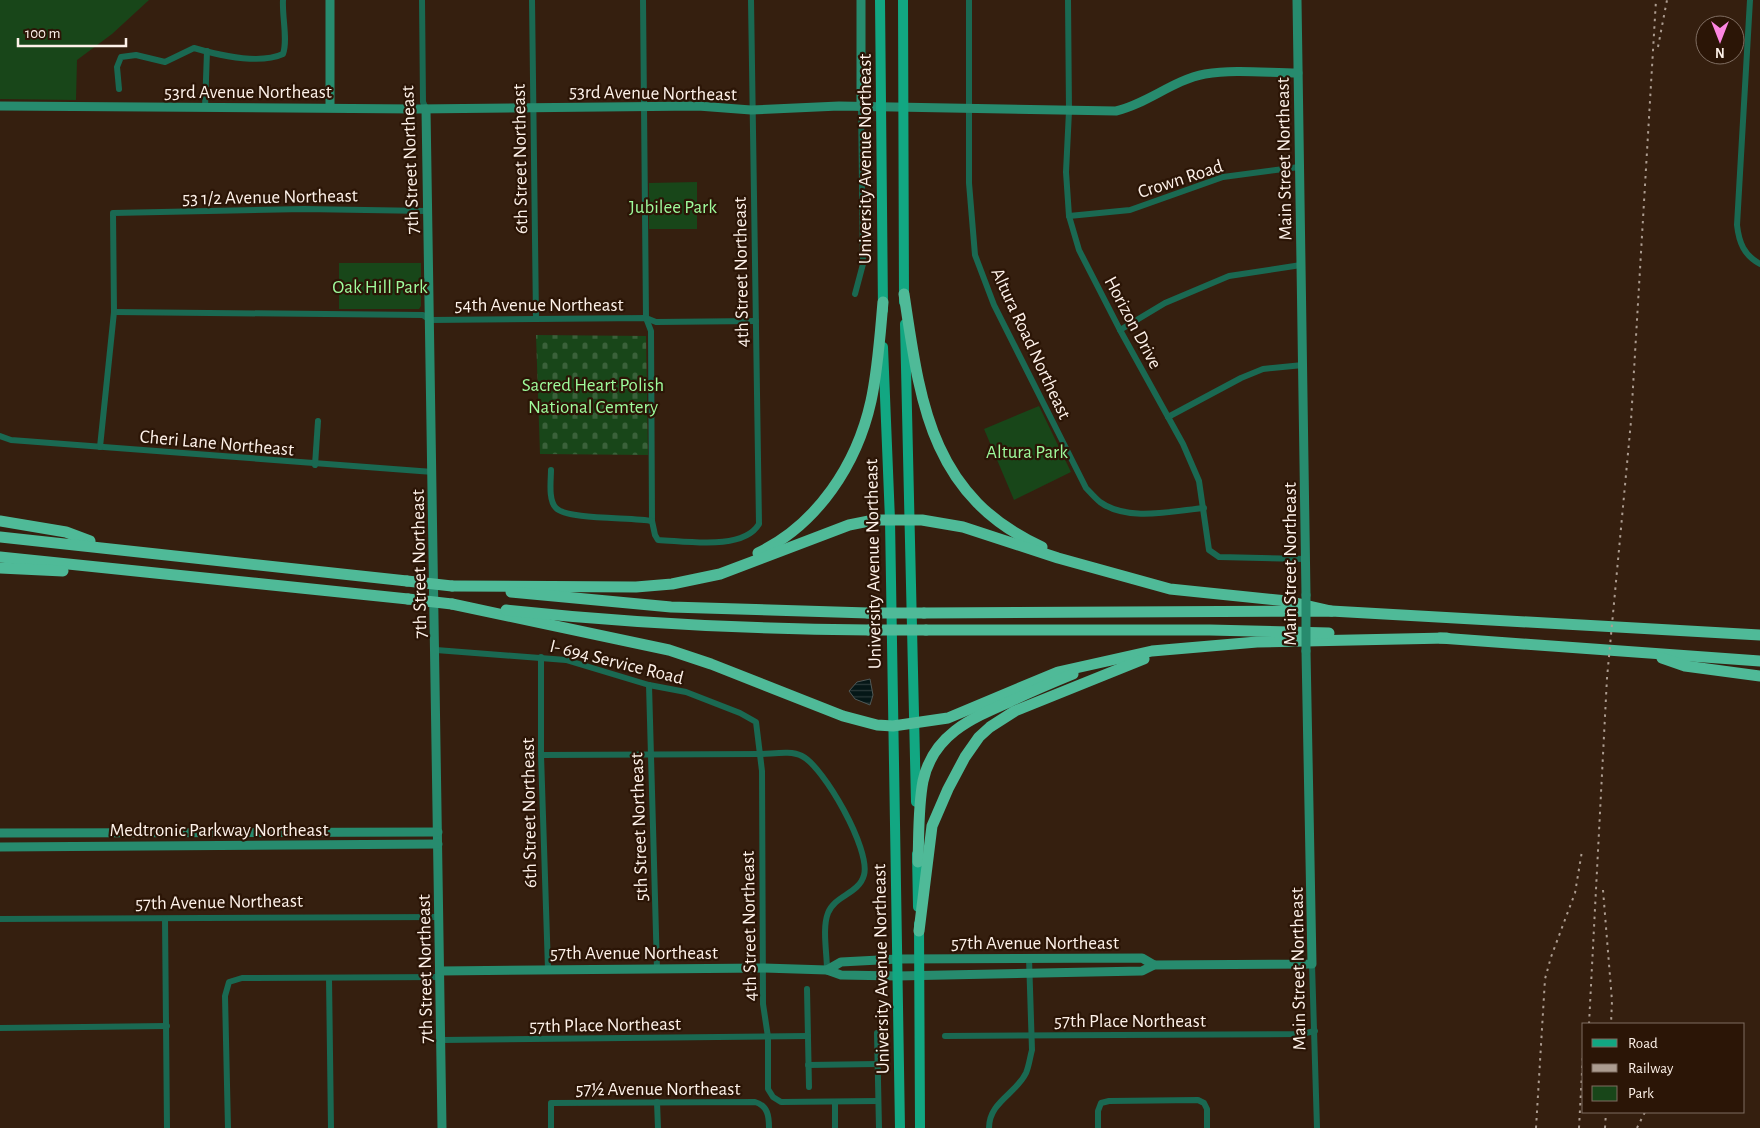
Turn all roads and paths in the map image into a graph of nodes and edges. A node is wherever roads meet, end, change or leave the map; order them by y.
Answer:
1 (283, 0) edge
2 (330, 0) edge
3 (422, 0) edge
4 (532, 0) edge
5 (643, 0) edge
6 (751, 0) edge
7 (861, 0) edge
8 (880, 0) edge
9 (903, 0) edge
10 (969, 0) edge
11 (1068, 0) edge
12 (1297, 0) edge
13 (1750, 0) edge
14 (206, 51) junction
15 (1298, 73) junction
16 (119, 89) dead end
17 (0, 106) edge
18 (533, 106) junction
19 (644, 106) junction
20 (861, 106) junction
21 (881, 106) junction
22 (905, 106) junction
23 (330, 107) junction
24 (205, 108) junction
25 (426, 109) junction
26 (751, 110) junction
27 (969, 110) junction
28 (1069, 111) junction
29 (1299, 168) junction
30 (427, 211) junction
31 (1069, 216) junction
32 (1760, 264) edge
33 (1301, 265) junction
34 (855, 294) dead end
35 (904, 294) junction
36 (883, 302) junction
37 (114, 312) junction
38 (536, 318) junction
39 (646, 318) junction
40 (430, 320) junction
41 (756, 321) junction
42 (1120, 330) junction
43 (1303, 365) junction
44 (1168, 417) junction
45 (318, 421) dead end
46 (0, 436) edge
47 (100, 447) junction
48 (315, 465) junction
49 (551, 470) dead end
50 (433, 472) junction
51 (1204, 508) junction
52 (911, 519) junction
53 (890, 520) junction
54 (0, 521) edge
55 (652, 521) junction
56 (0, 537) edge
57 (104, 546) junction
58 (0, 558) edge
59 (1306, 559) junction
60 (0, 568) edge
61 (1116, 574) junction
62 (212, 579) junction
63 (698, 579) junction
64 (452, 586) junction
65 (452, 604) junction
66 (1331, 611) junction
67 (1760, 633) edge
68 (1448, 638) junction
69 (1199, 646) junction
70 (436, 650) junction
71 (1649, 653) junction
72 (1125, 656) junction
73 (541, 657) junction
74 (1760, 661) edge
75 (1760, 676) edge
76 (649, 684) junction
77 (756, 722) joint
78 (915, 724) junction
79 (893, 726) junction
80 (760, 754) junction
81 (541, 755) junction
82 (651, 756) junction
83 (327, 832) junction
84 (438, 832) junction
85 (0, 833) edge
86 (14, 833) junction
87 (39, 833) junction
88 (438, 844) junction
89 (327, 845) junction
90 (0, 847) edge
91 (14, 847) junction
92 (39, 847) junction
93 (918, 862) junction
94 (439, 917) junction
95 (0, 919) edge
96 (165, 919) junction
97 (919, 931) junction
98 (1029, 958) junction
99 (898, 959) junction
100 (919, 959) junction
101 (1312, 964) junction
102 (1154, 965) junction
103 (764, 968) junction
104 (548, 969) junction
105 (657, 969) junction
106 (827, 970) junction
107 (440, 974) junction
108 (1029, 974) junction
109 (918, 975) junction
110 (898, 976) junction
111 (329, 978) junction
112 (807, 989) dead end
113 (167, 1026) junction
114 (0, 1028) edge
115 (1315, 1031) junction
116 (877, 1033) dead end
117 (1031, 1035) junction
118 (808, 1036) junction
119 (945, 1036) dead end
120 (768, 1037) junction
121 (442, 1040) junction
122 (877, 1064) junction
123 (808, 1065) junction
124 (809, 1087) dead end
125 (657, 1102) junction
126 (835, 1102) junction
127 (878, 1102) junction
128 (167, 1128) edge
129 (228, 1128) edge
130 (331, 1128) edge
131 (442, 1128) edge
132 (551, 1128) edge
133 (658, 1128) edge
134 (769, 1128) edge
135 (835, 1128) edge
136 (879, 1128) edge
137 (900, 1128) edge
138 (920, 1128) edge
139 (989, 1128) edge
140 (1098, 1128) edge
141 (1207, 1128) edge
142 (1317, 1128) edge

1 - 14 street
2 - 23 street
3 - 25 street, 7th Street Northeast
4 - 18 street, 6th Street Northeast
5 - 19 street
6 - 26 street, 4th Street Northeast
7 - 20 street, University Avenue Northeast
8 - 21 main road, University Avenue Northeast
9 - 22 main road, University Avenue Northeast
10 - 27 street, Altura Road Northeast
11 - 28 street, Horizon Drive
12 - 15 street, Main Street Northeast
13 - 32 street
14 - 16 street
14 - 24 street
15 - 28 street, 53rd Avenue Northeast
15 - 29 street, Main Street Northeast
17 - 24 street, 53rd Avenue Northeast
18 - 19 street, 53rd Avenue Northeast
18 - 25 street, 53rd Avenue Northeast
18 - 38 street, 6th Street Northeast
19 - 26 street, 53rd Avenue Northeast
19 - 39 street
20 - 21 street, 53rd Avenue Northeast
20 - 26 street, 53rd Avenue Northeast
20 - 34 street, University Avenue Northeast
21 - 22 street, 53rd Avenue Northeast
21 - 36 main road, University Avenue Northeast
22 - 27 street, 53rd Avenue Northeast
22 - 35 main road, University Avenue Northeast
23 - 24 street, 53rd Avenue Northeast
23 - 25 street, 53rd Avenue Northeast
25 - 30 street, 7th Street Northeast
26 - 41 street, 4th Street Northeast
27 - 28 street, 53rd Avenue Northeast
27 - 51 street, Altura Road Northeast
28 - 31 street, Horizon Drive
29 - 31 street, Crown Road
29 - 33 street, Main Street Northeast
30 - 37 street, 53 1/2 Avenue Northeast
30 - 40 street, 7th Street Northeast
31 - 42 street, Horizon Drive
33 - 42 street
33 - 43 street, Main Street Northeast
35 - 52 main road, University Avenue Northeast
35 - 61 highway
36 - 53 main road, University Avenue Northeast
36 - 63 highway
37 - 40 street, 54th Avenue Northeast
37 - 47 street
38 - 39 street, 54th Avenue Northeast
38 - 40 street, 54th Avenue Northeast
39 - 41 street, 54th Avenue Northeast
39 - 55 street
40 - 50 street, 7th Street Northeast
41 - 55 street, 4th Street Northeast
42 - 44 street, Horizon Drive
43 - 44 street
43 - 59 street, Main Street Northeast
44 - 51 street, Horizon Drive
45 - 48 street
46 - 47 street, Cheri Lane Northeast
47 - 48 street, Cheri Lane Northeast
48 - 50 street, Cheri Lane Northeast
49 - 55 street
50 - 70 street, 7th Street Northeast
51 - 59 street, Horizon Drive
52 - 53 highway
52 - 61 highway
52 - 78 main road, University Avenue Northeast
53 - 63 highway
53 - 79 main road, University Avenue Northeast
54 - 57 highway
56 - 57 highway
57 - 64 highway, bridge
58 - 62 highway
59 - 101 street, Main Street Northeast, bridge
60 - 62 highway
61 - 66 highway
62 - 65 highway, bridge
63 - 64 highway
64 - 66 highway, bridge
65 - 68 highway, bridge
65 - 79 highway
66 - 67 highway
68 - 69 highway
68 - 71 highway
69 - 72 highway
69 - 97 highway
70 - 73 street, I- 694 Service Road
70 - 84 street, 7th Street Northeast
71 - 74 highway
71 - 75 highway
72 - 78 highway
72 - 93 highway
73 - 76 street, I- 694 Service Road
73 - 81 street, 6th Street Northeast
76 - 77 street, I- 694 Service Road
76 - 82 street, 5th Street Northeast
77 - 80 street, 4th Street Northeast
78 - 79 highway
78 - 93 main road, University Avenue Northeast
79 - 99 main road, University Avenue Northeast
80 - 82 street
80 - 103 street, 4th Street Northeast
80 - 106 street
81 - 82 street
81 - 104 street, 6th Street Northeast
82 - 105 street, 5th Street Northeast
83 - 84 street, Medtronic Parkway Northeast
83 - 87 street, Medtronic Parkway Northeast
83 - 89 street
84 - 88 street, 7th Street Northeast
85 - 86 street, Medtronic Parkway Northeast
86 - 87 street, Medtronic Parkway Northeast
86 - 91 street
87 - 92 street
88 - 89 street, Medtronic Parkway Northeast
88 - 94 street, 7th Street Northeast
89 - 92 street, Medtronic Parkway Northeast
90 - 91 street, Medtronic Parkway Northeast
91 - 92 street, Medtronic Parkway Northeast
93 - 97 main road, University Avenue Northeast
94 - 96 street, 57th Avenue Northeast
94 - 107 street, 7th Street Northeast
95 - 96 street, 57th Avenue Northeast
96 - 113 street
97 - 100 main road, University Avenue Northeast
98 - 100 street, 57th Avenue Northeast
98 - 102 street, 57th Avenue Northeast
98 - 108 street
99 - 100 street, 57th Avenue Northeast
99 - 106 street, 57th Avenue Northeast
99 - 110 main road, University Avenue Northeast
100 - 109 main road, University Avenue Northeast
101 - 102 street, 57th Avenue Northeast
101 - 115 street, Main Street Northeast
102 - 108 street, 57th Avenue Northeast
103 - 105 street, 57th Avenue Northeast
103 - 106 street, 57th Avenue Northeast
103 - 120 street, 4th Street Northeast
104 - 105 street, 57th Avenue Northeast
104 - 107 street, 57th Avenue Northeast
106 - 110 street, 57th Avenue Northeast
107 - 111 street
107 - 121 street, 7th Street Northeast
108 - 109 street, 57th Avenue Northeast
108 - 117 street
109 - 110 street, 57th Avenue Northeast
109 - 138 main road, University Avenue Northeast
110 - 137 main road, University Avenue Northeast
111 - 129 street
111 - 130 street
112 - 118 street
113 - 114 street
113 - 128 street
115 - 117 street, 57th Place Northeast
115 - 142 street, Main Street Northeast
116 - 122 street
117 - 119 street, 57th Place Northeast
117 - 139 street
118 - 120 street, 57th Place Northeast
118 - 123 street
120 - 121 street, 57th Place Northeast
120 - 126 street, 4th Street Northeast
121 - 131 street, 7th Street Northeast
122 - 123 street
122 - 127 street
123 - 124 street
125 - 132 street, 57½ Avenue Northeast
125 - 133 street
125 - 134 street, 57½ Avenue Northeast
126 - 127 street
126 - 135 street
127 - 136 street
140 - 141 street

